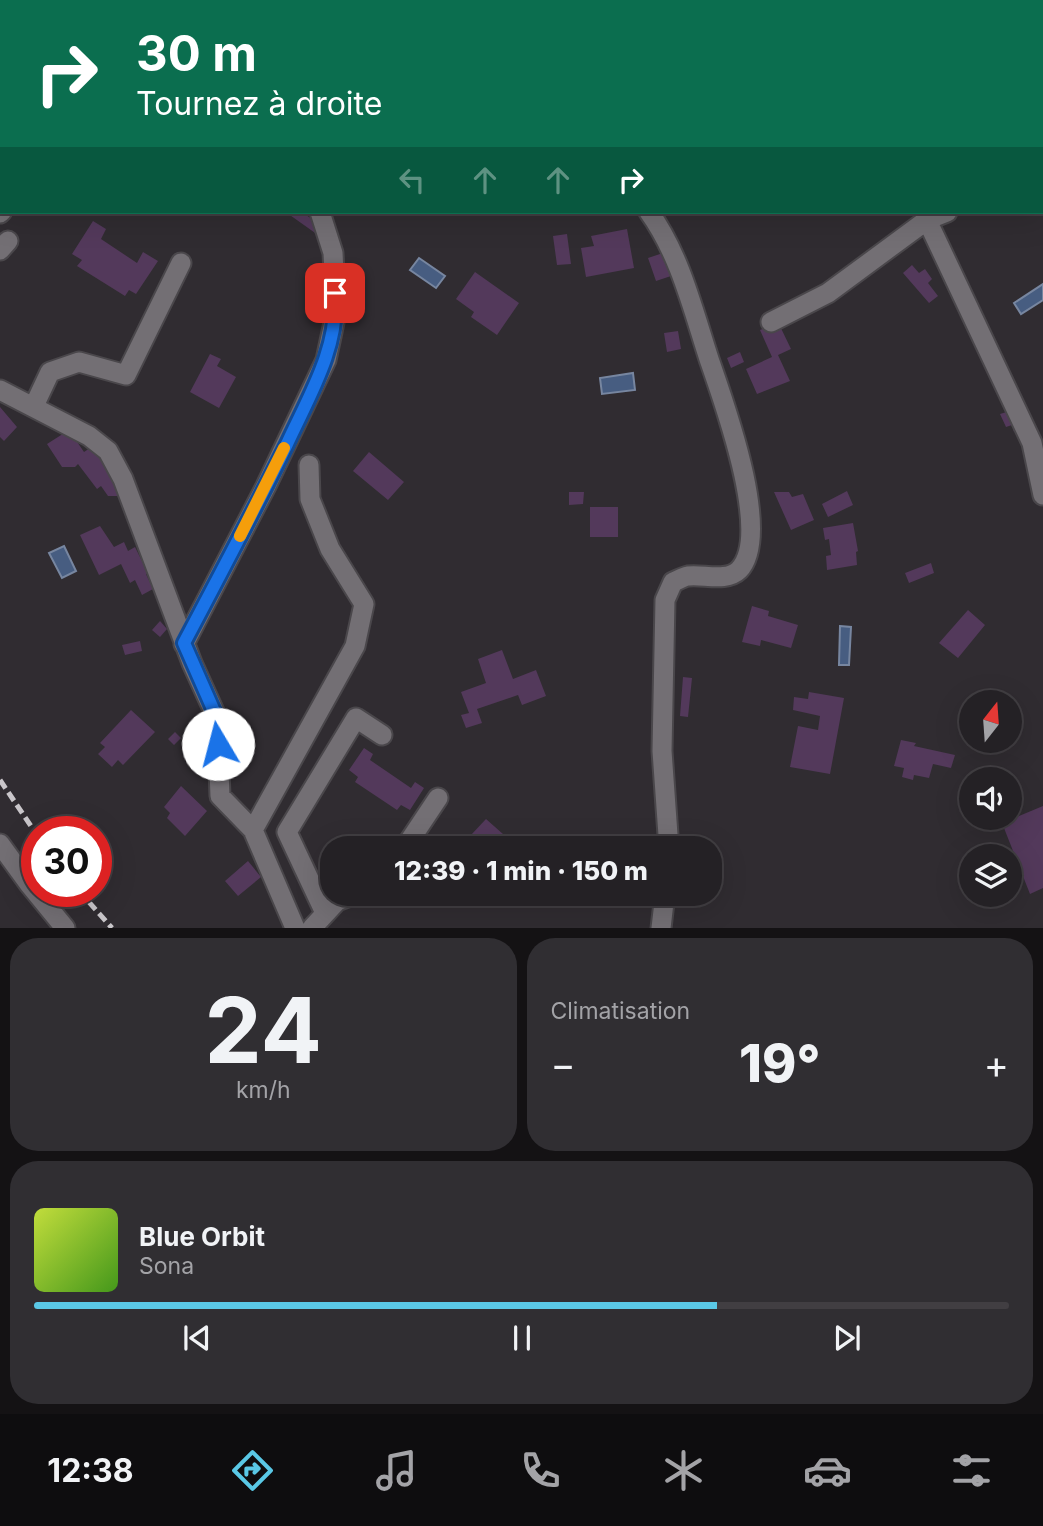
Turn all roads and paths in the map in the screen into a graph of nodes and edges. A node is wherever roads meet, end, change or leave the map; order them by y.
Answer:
1 (321, 214) edge
2 (650, 214) edge
3 (942, 214) edge
4 (927, 220) junction
5 (181, 264) dead end
6 (771, 322) dead end
7 (0, 390) edge
8 (34, 406) junction
9 (309, 464) dead end
10 (1043, 495) edge
11 (184, 643) junction
12 (382, 735) dead end
13 (438, 798) dead end
14 (253, 830) junction
15 (413, 836) edge
16 (668, 836) edge
17 (0, 844) edge
18 (332, 906) edge
19 (664, 906) edge
20 (319, 920) edge
21 (65, 928) edge
22 (295, 928) edge
23 (661, 928) edge

1 - 11 street
2 - 16 street
3 - 4 street
4 - 6 street
4 - 10 street
5 - 8 street
7 - 8 street
8 - 11 street
9 - 14 street
11 - 14 street
12 - 20 street
13 - 15 street
14 - 22 street
17 - 21 street
18 - 20 street
19 - 23 street

